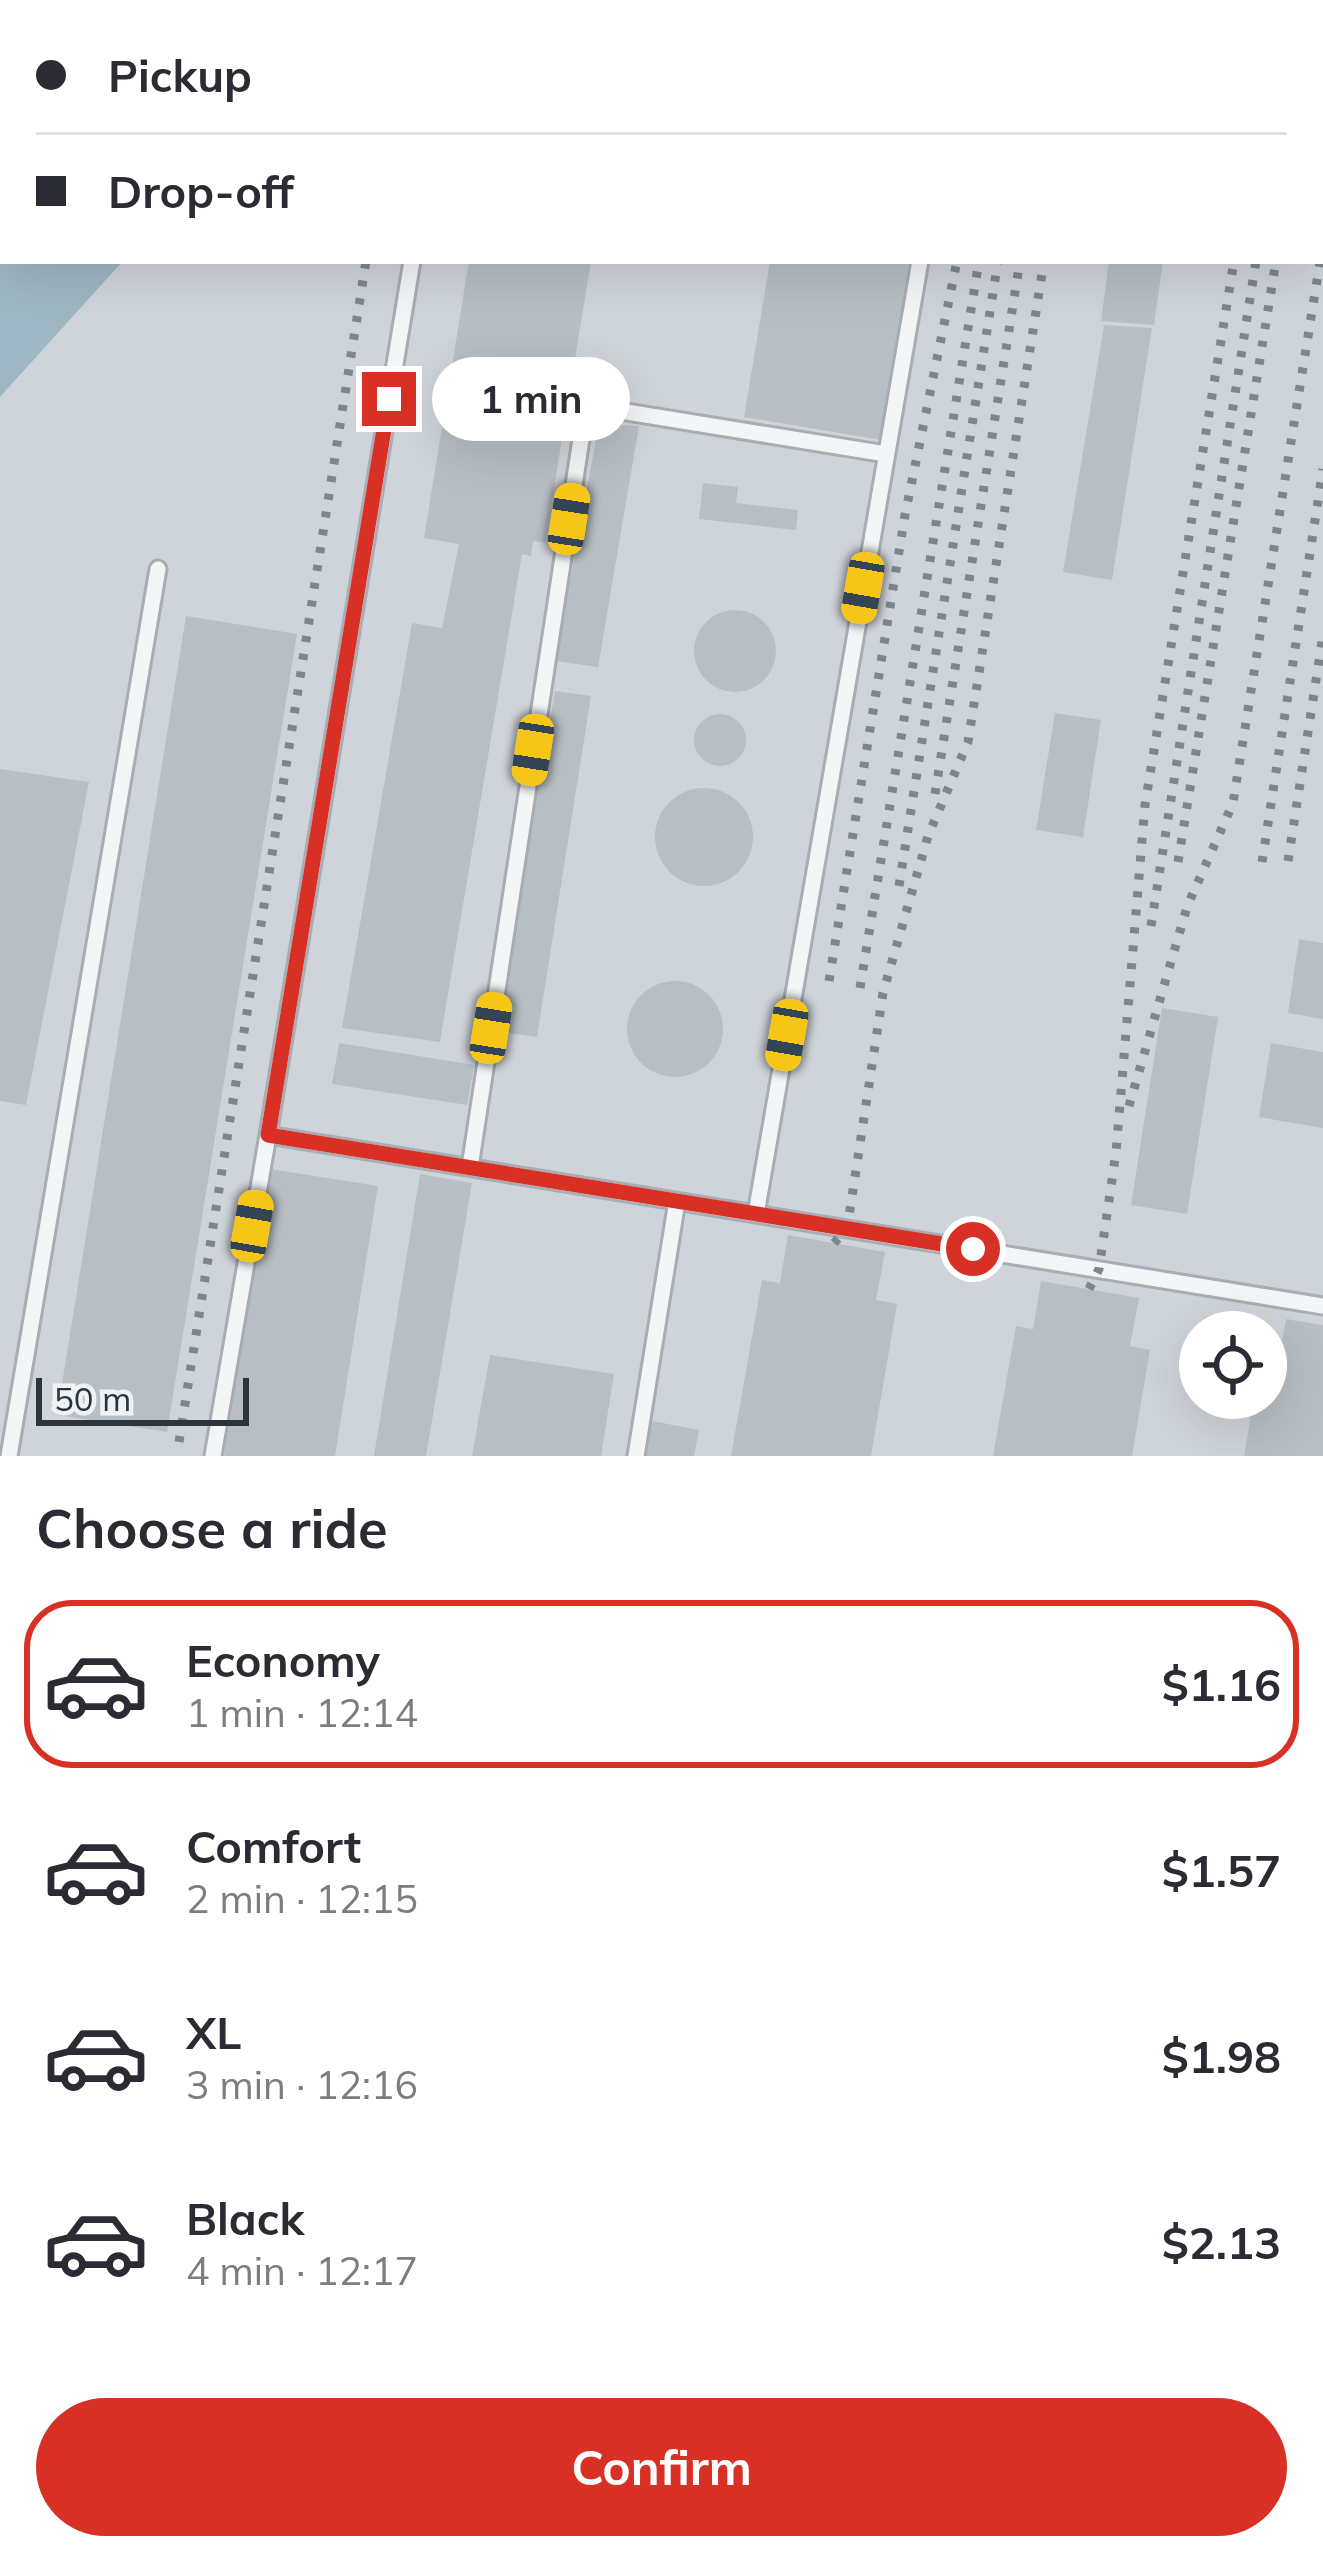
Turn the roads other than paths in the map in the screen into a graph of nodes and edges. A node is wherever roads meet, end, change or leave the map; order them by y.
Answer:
1 (412, 264) edge
2 (919, 264) edge
3 (886, 454) junction
4 (158, 569) dead end
5 (268, 1135) junction
6 (470, 1167) junction
7 (677, 1201) junction
8 (756, 1214) junction
9 (1323, 1306) edge
10 (10, 1456) edge
11 (212, 1456) edge
12 (636, 1456) edge

1 - 5 lane
2 - 3 lane
3 - 6 lane
3 - 8 lane
4 - 10 lane
5 - 6 lane
5 - 11 lane
6 - 7 lane
7 - 8 lane
7 - 12 lane
8 - 9 lane

